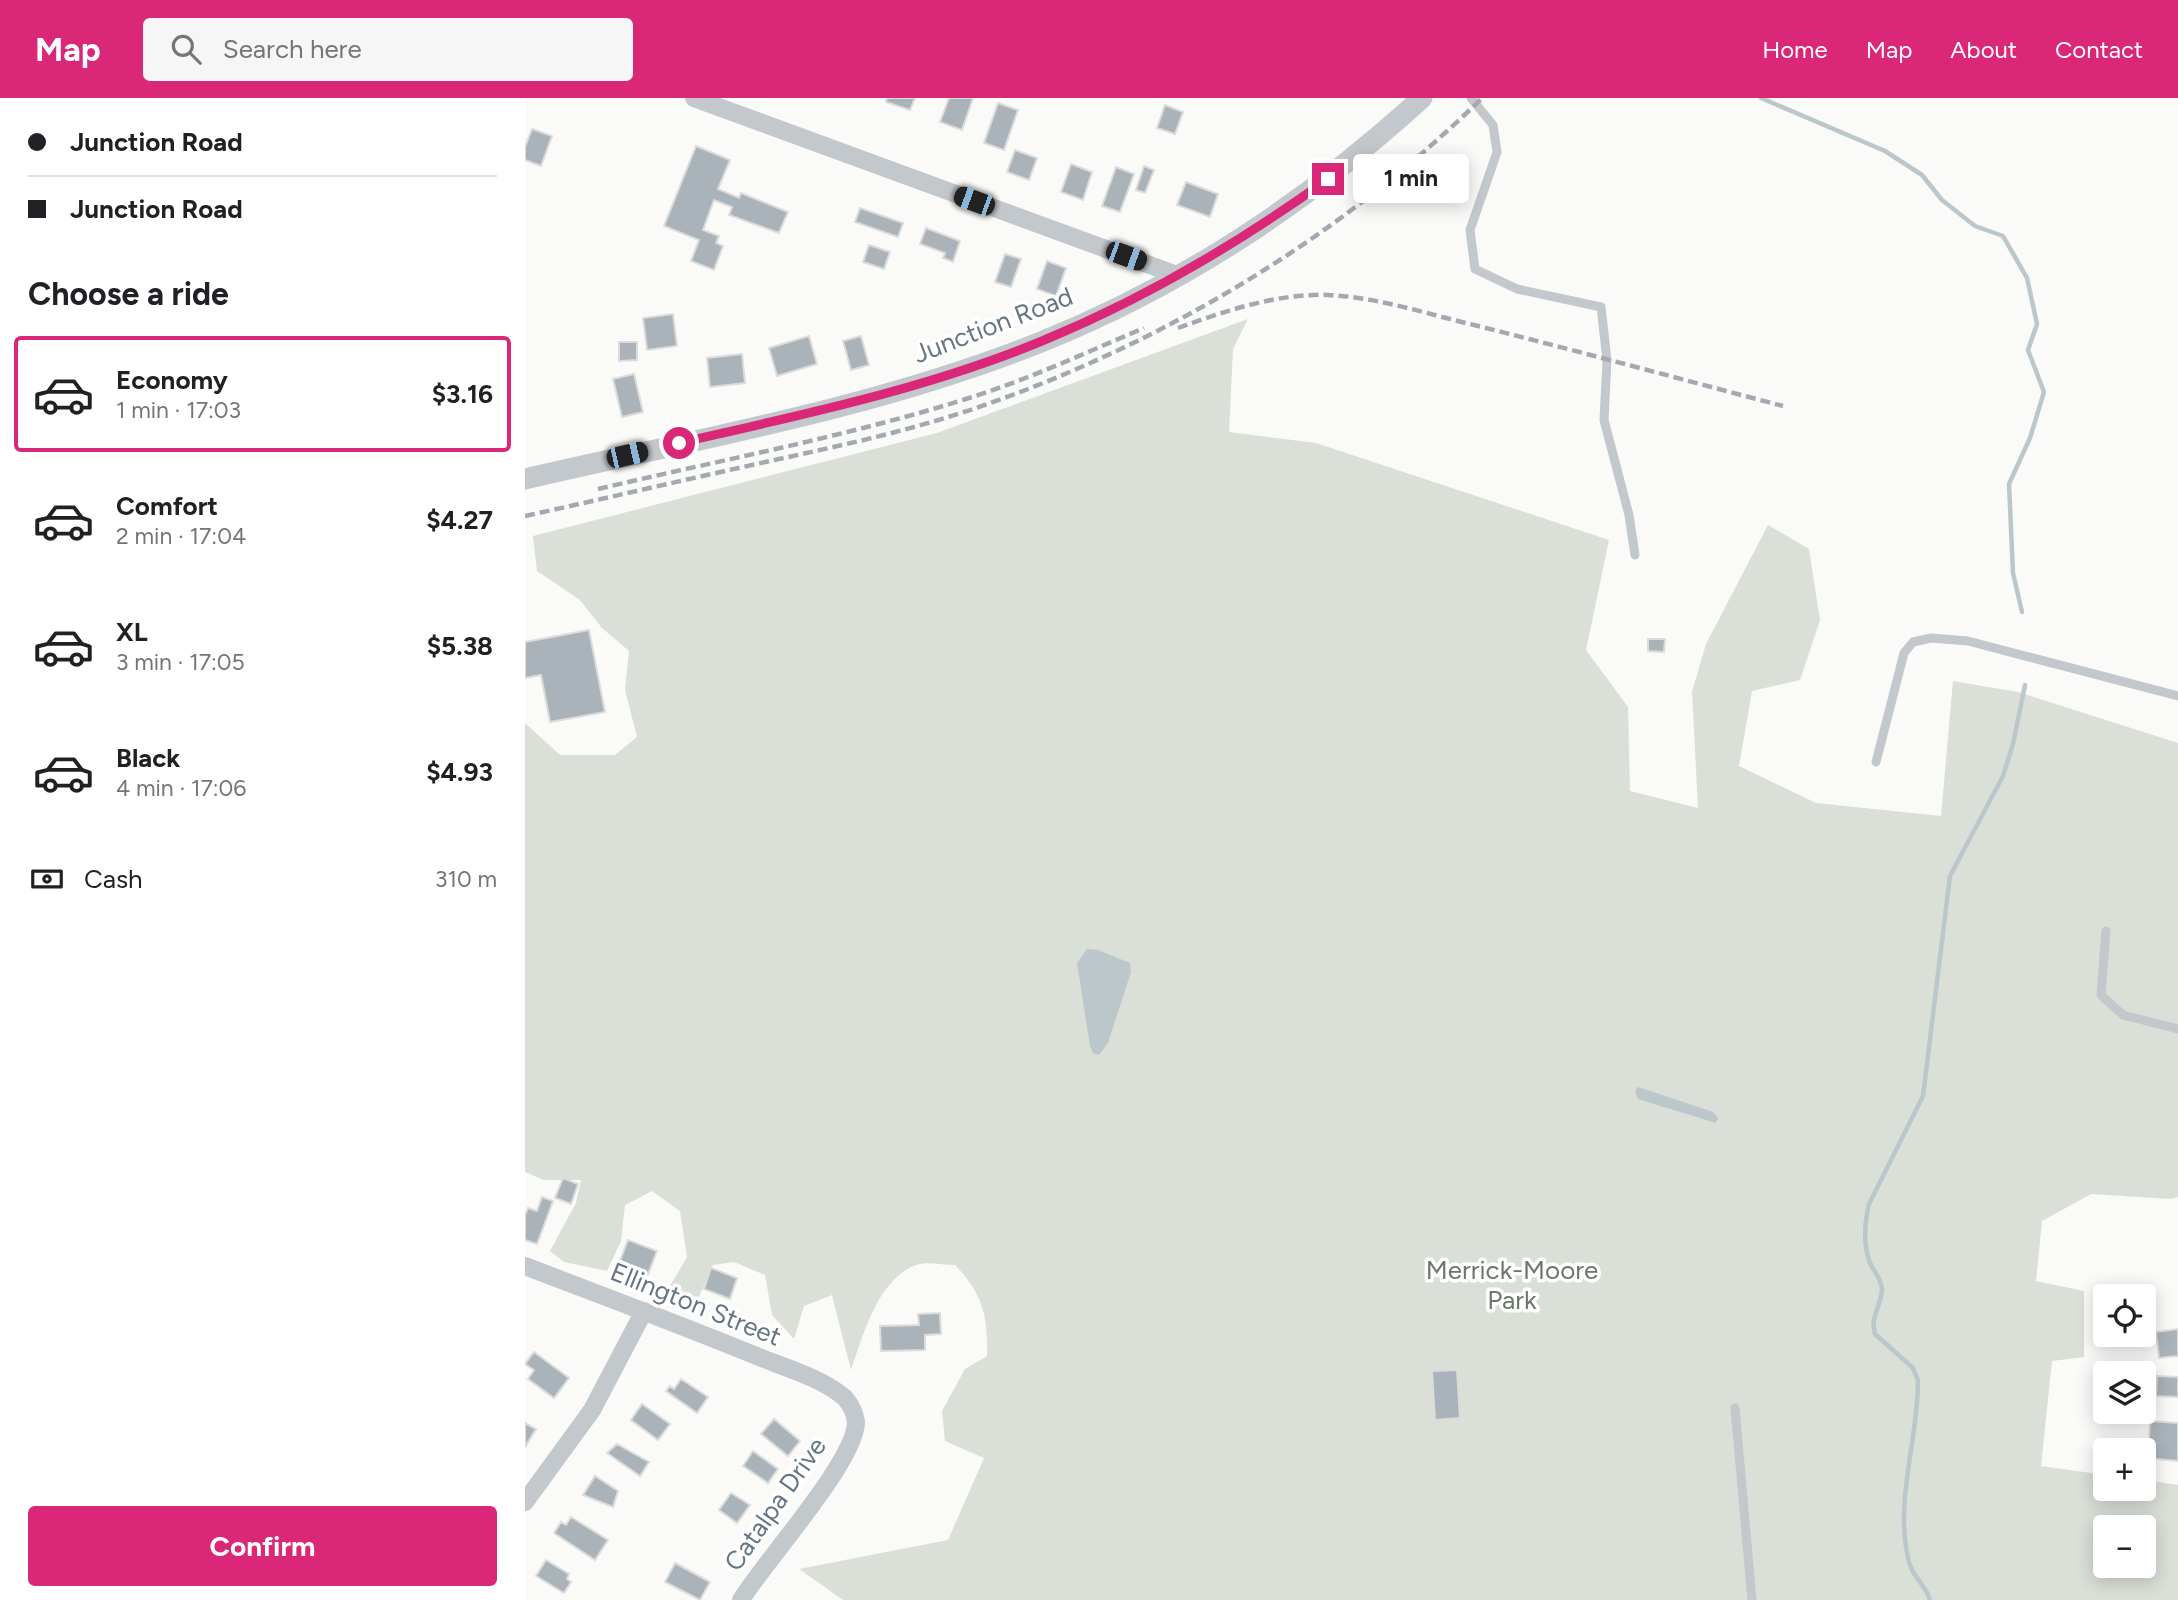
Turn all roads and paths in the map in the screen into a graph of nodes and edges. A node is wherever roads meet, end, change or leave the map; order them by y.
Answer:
1 (694, 98) edge
2 (1422, 98) edge
3 (1471, 98) edge
4 (1177, 275) junction
5 (525, 479) edge
6 (1635, 555) dead end
7 (2178, 696) edge
8 (1876, 762) dead end
9 (2106, 931) dead end
10 (2178, 1029) edge
11 (525, 1266) edge
12 (644, 1311) junction
13 (845, 1399) joint
14 (1735, 1409) dead end
15 (525, 1502) edge
16 (741, 1600) edge
17 (1752, 1600) edge

1 - 4 street
2 - 4 street, Junction Road
3 - 6 lane
4 - 5 street, Junction Road
7 - 8 lane
9 - 10 lane
11 - 12 street, Ellington Street
12 - 13 street, Ellington Street
12 - 15 street
13 - 16 street, Catalpa Drive
14 - 17 lane

